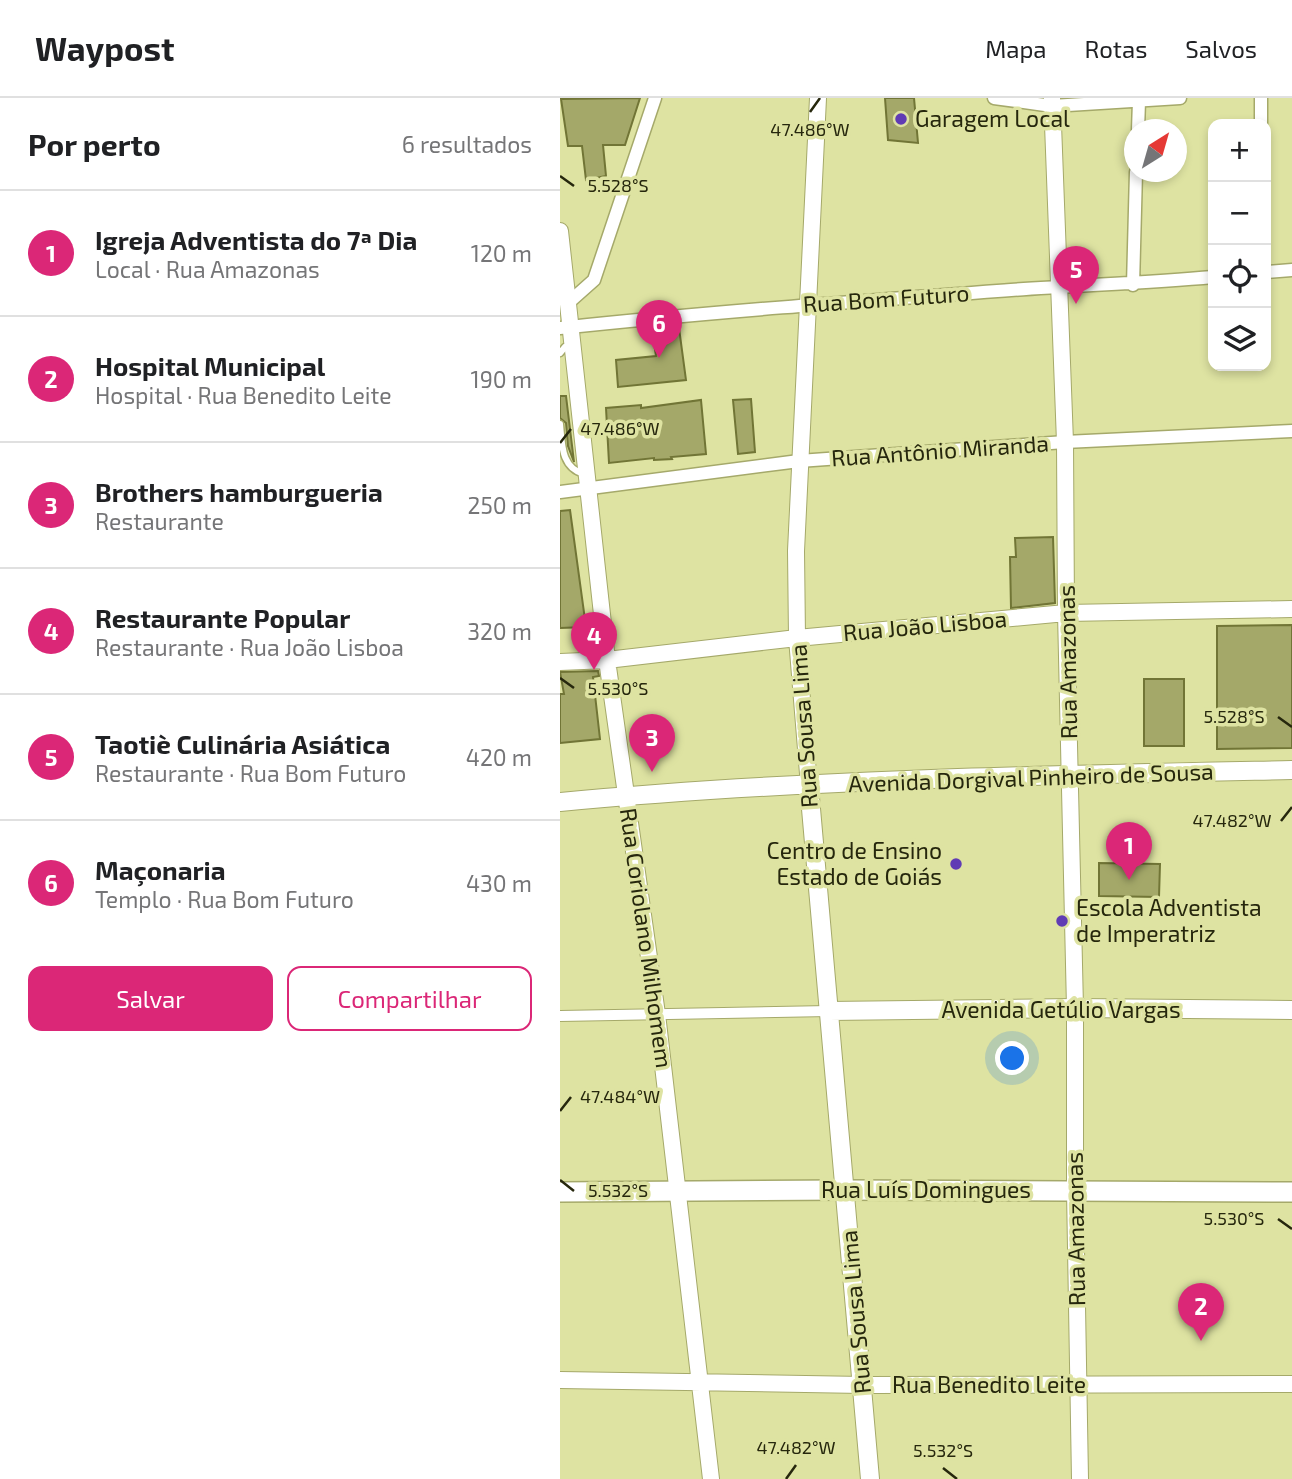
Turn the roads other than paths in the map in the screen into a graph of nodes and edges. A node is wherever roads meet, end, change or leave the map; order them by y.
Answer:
1 (655, 98) edge
2 (818, 98) edge
3 (994, 98) edge
4 (1181, 98) edge
5 (1261, 98) edge
6 (1139, 101) junction
7 (1052, 102) edge
8 (1138, 119) edge
9 (1261, 119) edge
10 (1136, 182) edge
11 (560, 231) edge
12 (1292, 270) edge
13 (1271, 272) edge
14 (1208, 278) edge
15 (1133, 285) junction
16 (1058, 287) junction
17 (567, 304) junction
18 (810, 304) junction
19 (566, 327) edge
20 (567, 348) edge
21 (560, 424) edge
22 (1292, 431) edge
23 (1065, 442) junction
24 (799, 461) junction
25 (589, 482) junction
26 (560, 492) edge
27 (1292, 609) edge
28 (1066, 613) junction
29 (797, 638) junction
30 (607, 660) junction
31 (560, 662) edge
32 (1292, 770) edge
33 (1070, 774) junction
34 (808, 786) junction
35 (626, 796) junction
36 (560, 802) edge
37 (1075, 1008) junction
38 (1292, 1010) edge
39 (829, 1011) junction
40 (657, 1014) junction
41 (560, 1016) edge
42 (844, 1190) junction
43 (1075, 1190) junction
44 (678, 1191) junction
45 (560, 1192) edge
46 (1292, 1192) edge
47 (560, 1380) edge
48 (700, 1381) junction
49 (1292, 1384) edge
50 (863, 1385) junction
51 (1078, 1385) junction
52 (711, 1479) edge
53 (870, 1479) edge
54 (1080, 1479) edge

1 - 17 street
2 - 18 street, Rua Sousa Lima
3 - 7 street
4 - 6 street
5 - 9 street
6 - 7 street
6 - 8 street
7 - 16 street, Rua Amazonas
10 - 15 street
11 - 17 street, Rua Coriolano Milhomem
12 - 13 street
14 - 15 street, Rua Bom Futuro
15 - 16 street, Rua Bom Futuro
16 - 18 street, Rua Bom Futuro
16 - 23 street, Rua Amazonas
17 - 19 street, Rua Coriolano Milhomem
18 - 19 street, Rua Bom Futuro
18 - 24 street, Rua Sousa Lima
19 - 20 street, Rua Coriolano Milhomem
20 - 25 street, Rua Coriolano Milhomem
21 - 25 lane
22 - 23 street, Rua Antônio Miranda
23 - 24 street, Rua Antônio Miranda
23 - 28 street, Rua Amazonas
24 - 25 street, Rua Antônio Miranda
24 - 29 street, Rua Sousa Lima
25 - 26 street, Rua Antônio Miranda
25 - 30 street, Rua Coriolano Milhomem
27 - 28 street, Rua João Lisboa
28 - 29 street, Rua João Lisboa
28 - 33 street, Rua Amazonas
29 - 30 street, Rua João Lisboa
29 - 34 street, Rua Sousa Lima
30 - 31 street, Rua João Lisboa
30 - 35 street, Rua Coriolano Milhomem
32 - 33 main road, Avenida Dorgival Pinheiro de Sousa
33 - 34 main road, Avenida Dorgival Pinheiro de Sousa
33 - 37 street, Rua Amazonas
34 - 35 main road, Avenida Dorgival Pinheiro de Sousa
34 - 39 main road, Rua Sousa Lima
35 - 36 main road, Avenida Dorgival Pinheiro de Sousa
35 - 40 street, Rua Coriolano Milhomem
37 - 38 main road, Avenida Getúlio Vargas
37 - 39 main road, Avenida Getúlio Vargas
37 - 43 street, Rua Amazonas
39 - 40 street
39 - 42 main road, Rua Sousa Lima
40 - 41 street
40 - 44 street, Rua Coriolano Milhomem
42 - 43 main road, Rua Luís Domingues
42 - 44 main road, Rua Luís Domingues
42 - 50 main road, Rua Sousa Lima
43 - 46 main road, Rua Luís Domingues
43 - 51 street, Rua Amazonas
44 - 45 main road, Rua Luís Domingues
44 - 48 street, Rua Coriolano Milhomem
47 - 48 street, Rua Benedito Leite
48 - 50 street, Rua Benedito Leite
48 - 52 street, Rua Coriolano Milhomem
49 - 51 street, Rua Benedito Leite
50 - 51 street, Rua Benedito Leite
50 - 53 main road, Rua Sousa Lima
51 - 54 street, Rua Amazonas

